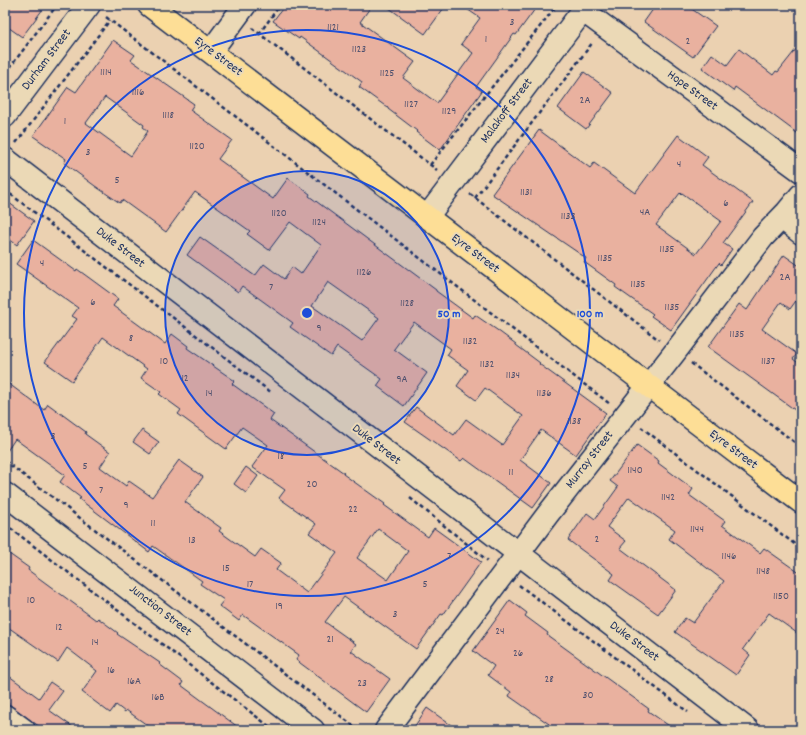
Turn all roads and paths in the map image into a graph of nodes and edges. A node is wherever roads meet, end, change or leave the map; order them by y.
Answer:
1 (58, 5) edge
2 (88, 5) edge
3 (149, 5) edge
4 (245, 5) edge
5 (280, 5) edge
6 (557, 5) edge
7 (585, 8) edge
8 (595, 40) dead end
9 (211, 51) junction
10 (5, 74) edge
11 (5, 116) edge
12 (9, 153) edge
13 (801, 170) edge
14 (5, 190) edge
15 (801, 195) edge
16 (427, 217) junction
17 (782, 218) junction
18 (801, 233) edge
19 (675, 352) junction
20 (648, 386) junction
21 (273, 393) dead end
22 (620, 412) junction
23 (801, 447) edge
24 (5, 461) edge
25 (5, 494) edge
26 (405, 494) dead end
27 (801, 502) edge
28 (5, 524) edge
29 (801, 549) edge
30 (518, 554) junction
31 (490, 562) dead end
32 (516, 582) dead end
33 (5, 716) edge
34 (693, 716) dead end
35 (24, 730) edge
36 (274, 730) edge
37 (313, 730) edge
38 (359, 730) edge
39 (386, 730) edge
40 (748, 730) edge

1 - 10 path
2 - 11 street, Durham Street
3 - 9 main road, Eyre Street
4 - 9 street
5 - 6 path
7 - 13 street, Hope Street
7 - 16 street, Malakoff Street
8 - 19 path
9 - 16 main road, Eyre Street
12 - 22 path
12 - 30 street, Duke Street
14 - 21 path
15 - 17 street, Murray Street
16 - 20 main road, Eyre Street
17 - 18 street
17 - 19 street, Murray Street
19 - 20 street, Murray Street
19 - 23 path
20 - 22 street, Murray Street
20 - 27 main road, Eyre Street
22 - 29 path
22 - 30 street, Murray Street
24 - 38 path
25 - 37 street, Junction Street
26 - 31 path
28 - 36 path
30 - 39 street, Murray Street
30 - 40 street, Duke Street
32 - 34 path
33 - 35 street

